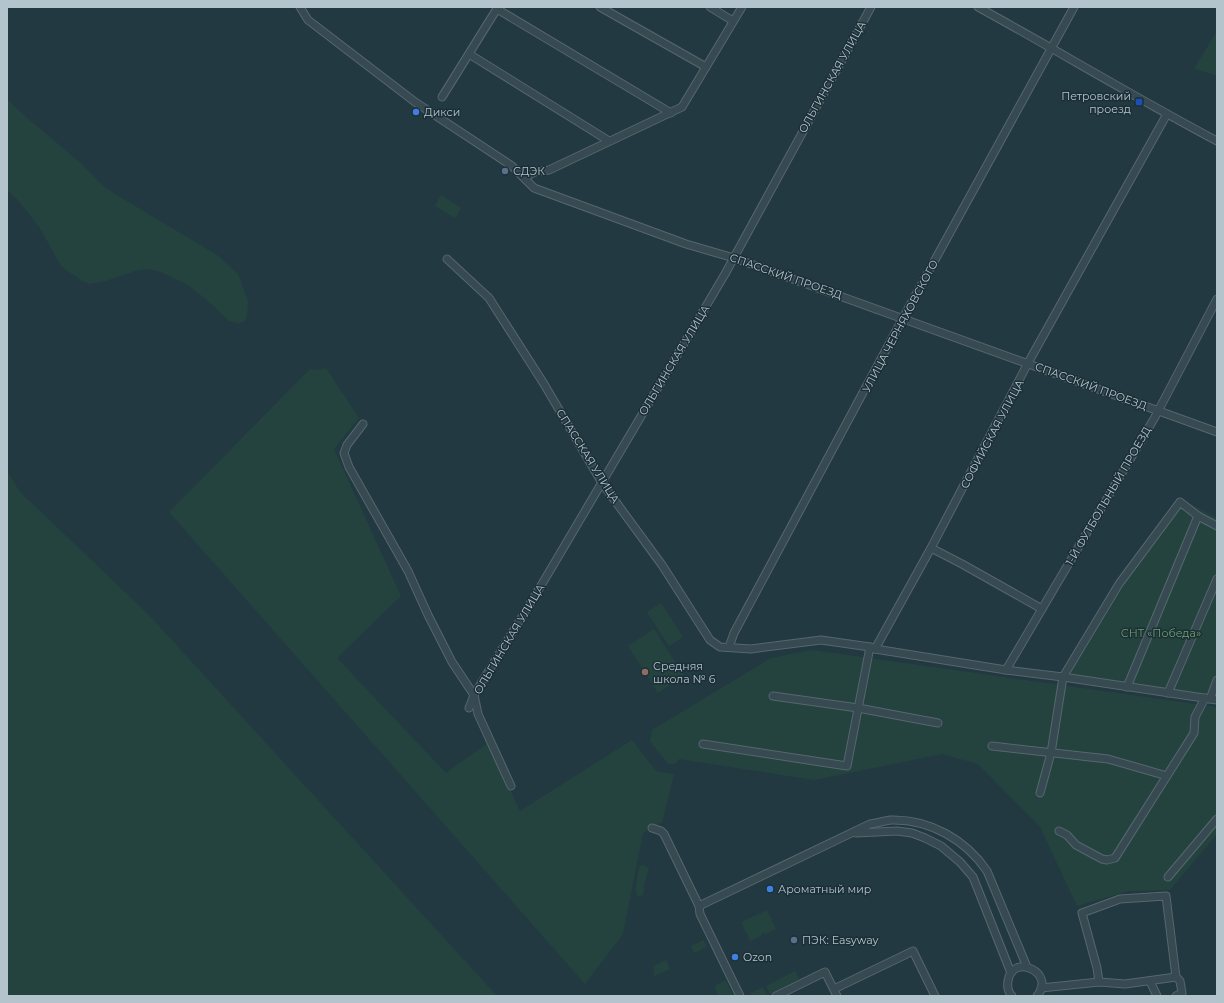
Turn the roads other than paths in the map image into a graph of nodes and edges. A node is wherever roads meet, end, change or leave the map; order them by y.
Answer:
1 (300, 7) edge
2 (600, 7) edge
3 (710, 7) edge
4 (742, 7) edge
5 (871, 7) edge
6 (978, 7) edge
7 (1074, 7) edge
8 (497, 8) edge
9 (733, 21) junction
10 (1052, 48) junction
11 (469, 54) junction
12 (706, 67) junction
13 (442, 97) dead end
14 (671, 113) junction
15 (1167, 114) junction
16 (609, 141) junction
17 (1217, 141) edge
18 (525, 179) junction
19 (734, 258) junction
20 (447, 259) dead end
21 (1217, 299) edge
22 (903, 318) junction
23 (1028, 363) junction
24 (1158, 410) junction
25 (363, 424) dead end
26 (1217, 432) edge
27 (602, 483) junction
28 (1198, 516) junction
29 (1217, 526) edge
30 (931, 548) junction
31 (1217, 579) edge
32 (1042, 609) junction
33 (729, 647) junction
34 (873, 648) junction
35 (1006, 670) junction
36 (1064, 677) junction
37 (1217, 680) edge
38 (1126, 687) junction
39 (1168, 693) junction
40 (474, 695) junction
41 (773, 696) dead end
42 (1211, 699) edge
43 (469, 708) dead end
44 (858, 708) junction
45 (938, 723) dead end
46 (703, 744) dead end
47 (992, 746) dead end
48 (1051, 752) junction
49 (1167, 776) junction
50 (511, 786) dead end
51 (1040, 793) dead end
52 (1217, 819) edge
53 (652, 828) dead end
54 (1059, 830) dead end
55 (850, 834) junction
56 (1168, 878) dead end
57 (699, 906) junction
58 (1027, 967) junction
59 (1012, 973) junction
60 (1176, 978) junction
61 (1150, 981) junction
62 (1099, 982) junction
63 (1041, 988) junction
64 (836, 993) edge
65 (740, 996) edge
66 (776, 996) edge
67 (936, 996) edge
68 (1012, 996) edge
69 (1037, 996) edge
70 (1157, 996) edge
71 (1176, 996) edge

1 - 18 street, СПАССКИЙ ПРОЕЗД
2 - 12 street
3 - 9 street
4 - 9 street
5 - 19 street, ОЛЬГИНСКАЯ УЛИЦА
6 - 10 street
7 - 10 street, УЛИЦА ЧЕРНЯХОВСКОГО
8 - 11 street
8 - 14 street
9 - 12 street
10 - 15 street
10 - 22 street, УЛИЦА ЧЕРНЯХОВСКОГО
11 - 13 street
11 - 16 street
12 - 14 street
14 - 16 street
15 - 17 street
15 - 23 street, СОФИЙСКАЯ УЛИЦА
16 - 18 street
18 - 19 street, СПАССКИЙ ПРОЕЗД
19 - 22 street, СПАССКИЙ ПРОЕЗД
19 - 27 street, ОЛЬГИНСКАЯ УЛИЦА
20 - 27 street, СПАССКАЯ УЛИЦА
21 - 24 street, 1-Й ФУТБОЛЬНЫЙ ПРОЕЗД
22 - 23 street, СПАССКИЙ ПРОЕЗД
22 - 33 street, УЛИЦА ЧЕРНЯХОВСКОГО
23 - 24 street, СПАССКИЙ ПРОЕЗД
23 - 30 street, СОФИЙСКАЯ УЛИЦА
24 - 26 street, СПАССКИЙ ПРОЕЗД
24 - 32 street, 1-Й ФУТБОЛЬНЫЙ ПРОЕЗД
25 - 40 street
27 - 33 street, СПАССКАЯ УЛИЦА
27 - 40 street, ОЛЬГИНСКАЯ УЛИЦА
28 - 29 street
28 - 36 street
28 - 38 street
30 - 32 street
30 - 34 street, СОФИЙСКАЯ УЛИЦА
31 - 39 street
32 - 35 street, 1-Й ФУТБОЛЬНЫЙ ПРОЕЗД
33 - 34 street
34 - 35 street
34 - 44 street, СОФИЙСКАЯ УЛИЦА
35 - 36 street
36 - 38 street
36 - 48 street
37 - 42 street
38 - 39 street
39 - 42 street
40 - 43 street, ОЛЬГИНСКАЯ УЛИЦА
40 - 50 street
41 - 44 street
42 - 49 street
44 - 45 street
44 - 46 street, СОФИЙСКАЯ УЛИЦА
47 - 48 street
48 - 49 street
48 - 51 street
49 - 54 street
52 - 56 street
53 - 57 street
55 - 57 street
55 - 58 street
55 - 59 street
57 - 65 street
58 - 59 street
58 - 63 street
59 - 68 street
60 - 61 street
60 - 62 street
60 - 71 street
61 - 62 street
61 - 70 street
62 - 63 street
63 - 69 street
64 - 66 street
64 - 67 street

